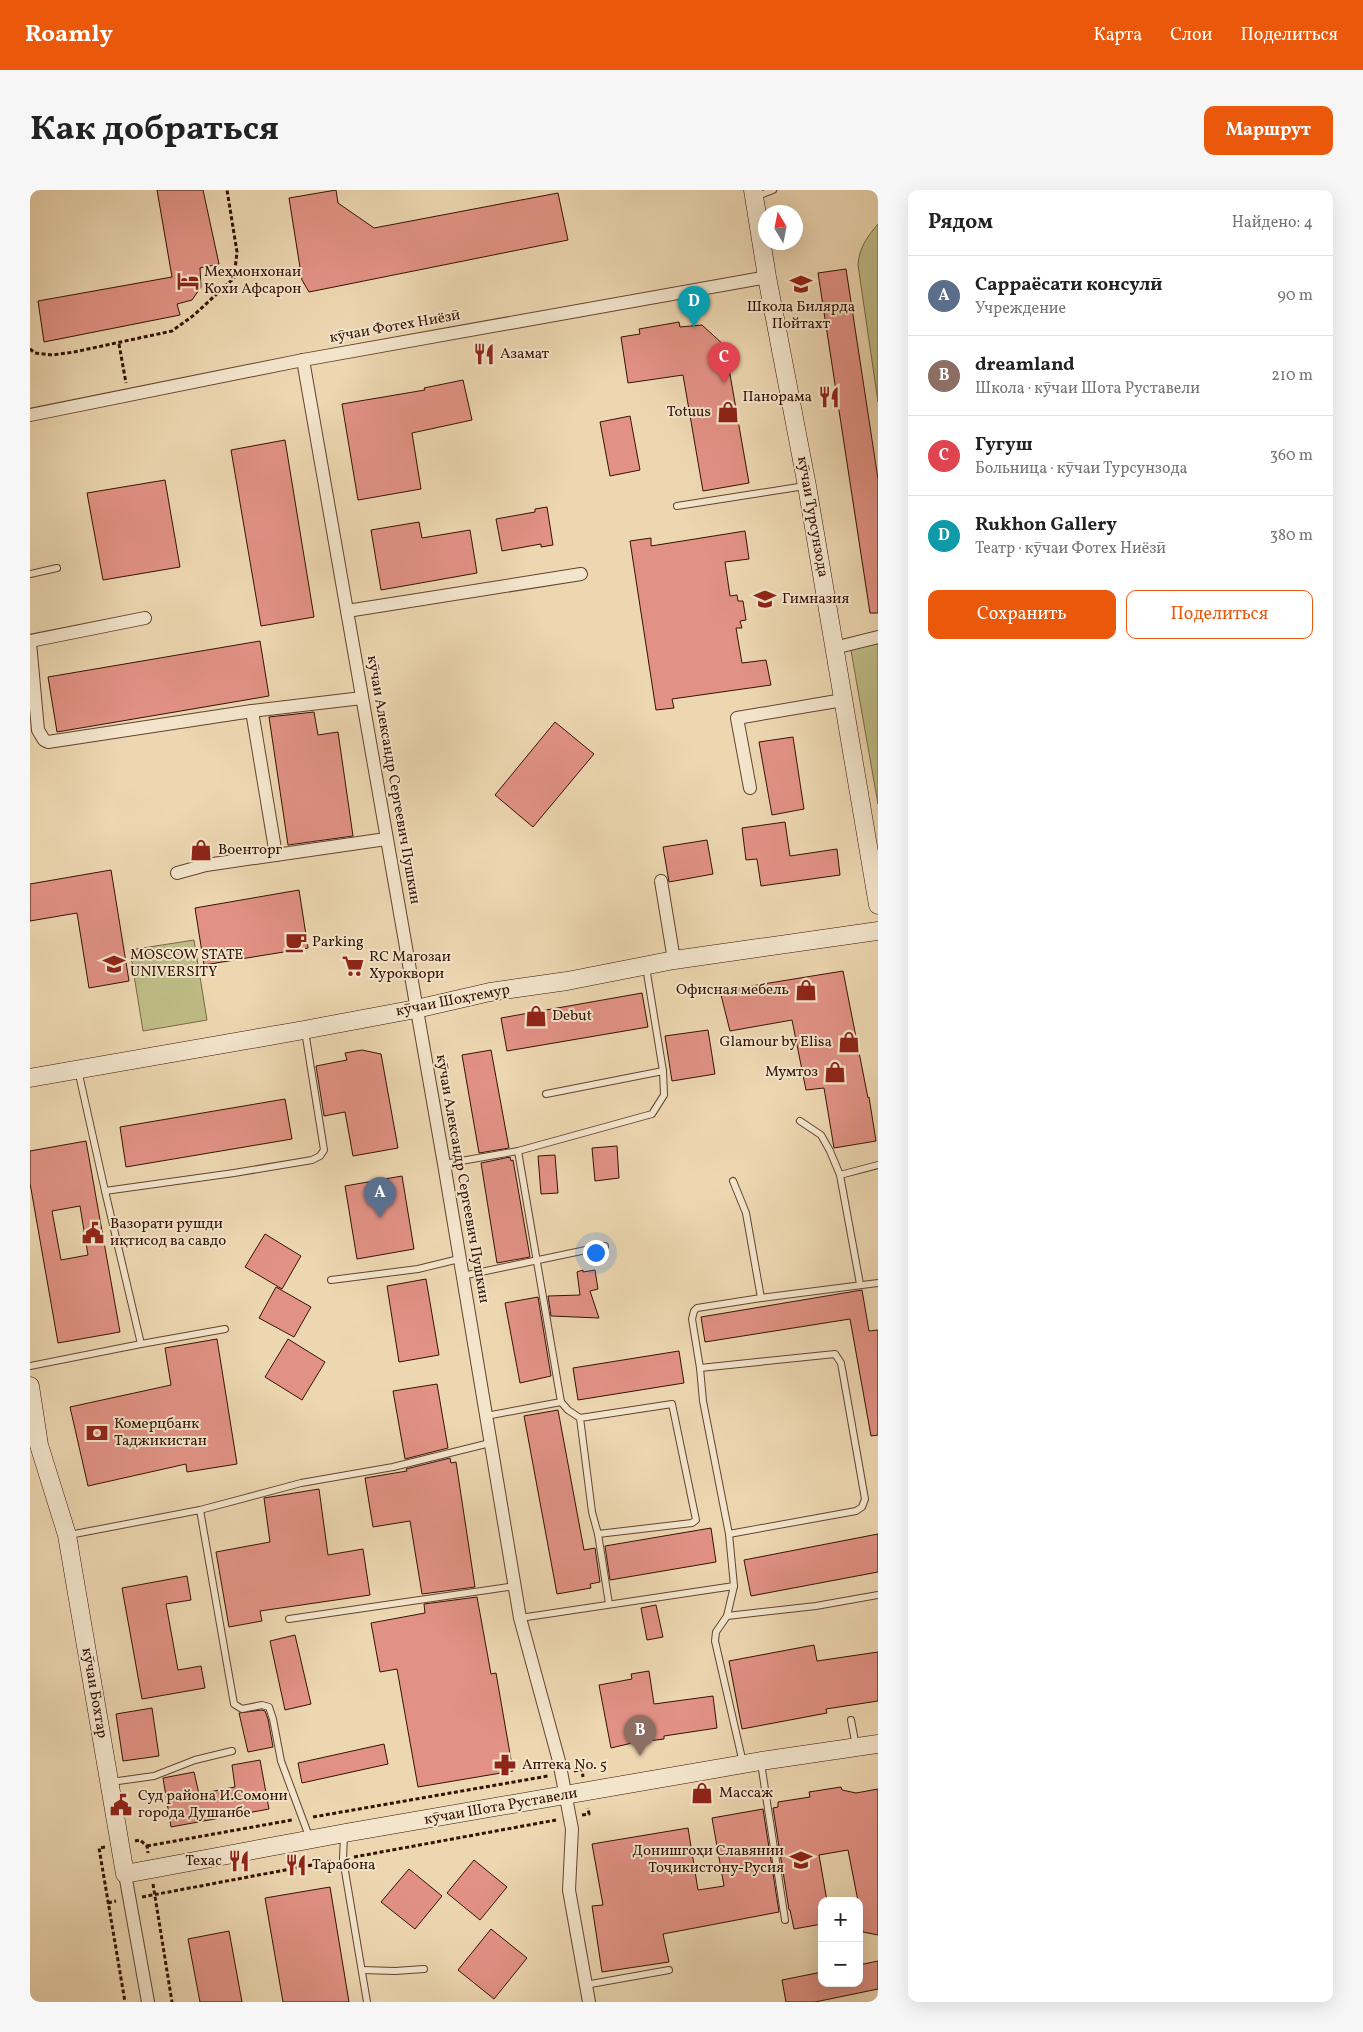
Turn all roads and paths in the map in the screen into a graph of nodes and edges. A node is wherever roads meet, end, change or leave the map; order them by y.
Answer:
1 (227, 190) edge
2 (773, 190) edge
3 (753, 194) edge
4 (767, 277) junction
5 (119, 344) junction
6 (30, 349) edge
7 (303, 360) junction
8 (128, 396) junction
9 (30, 415) edge
10 (807, 486) junction
11 (677, 506) dead end
12 (57, 568) dead end
13 (30, 574) edge
14 (581, 574) dead end
15 (347, 611) junction
16 (145, 618) dead end
17 (878, 637) edge
18 (30, 642) edge
19 (834, 648) junction
20 (362, 698) junction
21 (843, 700) junction
22 (252, 711) junction
23 (750, 788) dead end
24 (386, 839) junction
25 (276, 855) junction
26 (177, 873) dead end
27 (661, 881) dead end
28 (878, 904) edge
29 (878, 931) edge
30 (674, 960) junction
31 (646, 966) junction
32 (416, 1009) junction
33 (304, 1030) junction
34 (77, 1070) junction
35 (663, 1070) junction
36 (30, 1078) edge
37 (546, 1094) dead end
38 (800, 1121) dead end
39 (518, 1150) junction
40 (444, 1164) junction
41 (878, 1165) edge
42 (840, 1175) junction
43 (733, 1181) dead end
44 (105, 1191) junction
45 (606, 1246) dead end
46 (459, 1260) junction
47 (537, 1261) junction
48 (462, 1276) junction
49 (330, 1280) dead end
50 (878, 1283) edge
51 (860, 1284) junction
52 (761, 1298) junction
53 (226, 1329) dead end
54 (141, 1344) junction
55 (30, 1366) edge
56 (700, 1368) junction
57 (30, 1386) edge
58 (561, 1402) junction
59 (485, 1416) junction
60 (580, 1418) junction
61 (490, 1443) junction
62 (35, 1445) edge
63 (200, 1510) junction
64 (598, 1534) junction
65 (729, 1534) junction
66 (67, 1535) junction
67 (515, 1586) junction
68 (734, 1586) junction
69 (878, 1595) edge
70 (609, 1604) junction
71 (727, 1616) junction
72 (520, 1618) junction
73 (289, 1619) dead end
74 (851, 1720) dead end
75 (878, 1744) edge
76 (856, 1747) junction
77 (232, 1751) dead end
78 (761, 1761) junction
79 (744, 1764) junction
80 (582, 1769) dead end
81 (562, 1773) junction
82 (109, 1782) junction
83 (566, 1796) junction
84 (303, 1818) junction
85 (345, 1833) junction
86 (140, 1840) dead end
87 (311, 1840) junction
88 (147, 1846) junction
89 (99, 1848) dead end
90 (151, 1870) junction
91 (125, 1874) junction
92 (784, 1920) dead end
93 (362, 1970) junction
94 (424, 1970) dead end
95 (669, 1970) dead end
96 (585, 1985) junction
97 (125, 2002) edge
98 (148, 2002) edge
99 (172, 2002) edge
100 (367, 2002) edge
101 (589, 2002) edge

1 - 5 path
2 - 3 lane
3 - 4 main road, кӯчаи Турсунзода
4 - 7 street, кӯчаи Фотех Ниёзӣ
4 - 10 main road, кӯчаи Турсунзода
5 - 6 path
5 - 8 path
7 - 8 street, кӯчаи Фотех Ниёзӣ
7 - 15 street, кӯчаи Александр Сергеевич Пушкин
8 - 9 street, кӯчаи Фотех Ниёзӣ
10 - 11 lane
10 - 19 main road, кӯчаи Турсунзода
12 - 13 lane
14 - 15 street
15 - 20 street, кӯчаи Александр Сергеевич Пушкин
16 - 18 street
17 - 19 street
18 - 22 street
19 - 21 main road, кӯчаи Турсунзода
20 - 22 street
20 - 24 street, кӯчаи Александр Сергеевич Пушкин
21 - 23 street
21 - 28 main road, кӯчаи Турсунзода
22 - 25 street
24 - 25 street
24 - 32 street, кӯчаи Александр Сергеевич Пушкин
25 - 26 street
27 - 30 street
29 - 30 main road, кӯчаи Шоҳтемур
30 - 31 main road, кӯчаи Шоҳтемур
31 - 32 main road, кӯчаи Шоҳтемур
31 - 35 lane
32 - 33 main road, кӯчаи Шоҳтемур
32 - 40 street, кӯчаи Александр Сергеевич Пушкин
33 - 34 main road, кӯчаи Шоҳтемур
33 - 44 lane
34 - 36 main road, кӯчаи Шоҳтемур
34 - 44 lane
35 - 37 lane
35 - 39 lane
38 - 42 lane
39 - 40 lane
39 - 47 lane
40 - 46 street, кӯчаи Александр Сергеевич Пушкин
41 - 42 lane
42 - 51 lane
43 - 52 lane
44 - 54 lane
45 - 47 lane
46 - 48 street, кӯчаи Александр Сергеевич Пушкин
46 - 49 lane
47 - 48 lane
47 - 58 lane
48 - 59 street, кӯчаи Александр Сергеевич Пушкин
50 - 51 lane
51 - 52 lane
52 - 56 lane
53 - 54 lane
54 - 55 lane
56 - 65 lane
56 - 65 lane
57 - 62 main road, кӯчаи Бохтар
58 - 59 lane
58 - 60 lane
59 - 61 street, кӯчаи Александр Сергеевич Пушкин
60 - 64 lane
60 - 64 lane
61 - 63 lane
61 - 67 street, кӯчаи Александр Сергеевич Пушкин
62 - 66 main road, кӯчаи Бохтар
63 - 66 lane
63 - 84 lane
64 - 70 lane
65 - 68 lane
66 - 82 main road, кӯчаи Бохтар
67 - 72 street, кӯчаи Александр Сергеевич Пушкин
67 - 73 lane
68 - 70 lane
68 - 71 lane
69 - 71 lane
70 - 72 lane
71 - 79 lane
72 - 81 street, кӯчаи Александр Сергеевич Пушкин
74 - 76 lane
75 - 76 main road, кӯчаи Шота Руставели
76 - 78 main road, кӯчаи Шота Руставели
77 - 82 lane
78 - 79 main road, кӯчаи Шота Руставели
78 - 92 lane
79 - 83 main road, кӯчаи Шота Руставели
80 - 81 path
81 - 83 street, кӯчаи Александр Сергеевич Пушкин
81 - 84 path
82 - 91 main road, кӯчаи Бохтар
83 - 85 main road, кӯчаи Шота Руставели
83 - 96 street, кӯчаи Александр Сергеевич Пушкин
84 - 87 lane
84 - 88 path
85 - 87 main road, кӯчаи Шота Руставели
85 - 93 lane
86 - 88 path
87 - 90 main road, кӯчаи Шота Руставели
88 - 90 path
89 - 97 path
90 - 91 main road, кӯчаи Шота Руставели
90 - 99 path
91 - 98 street, кӯчаи Бохтар
93 - 94 lane
93 - 100 lane
95 - 96 lane
96 - 101 street, кӯчаи Александр Сергеевич Пушкин

